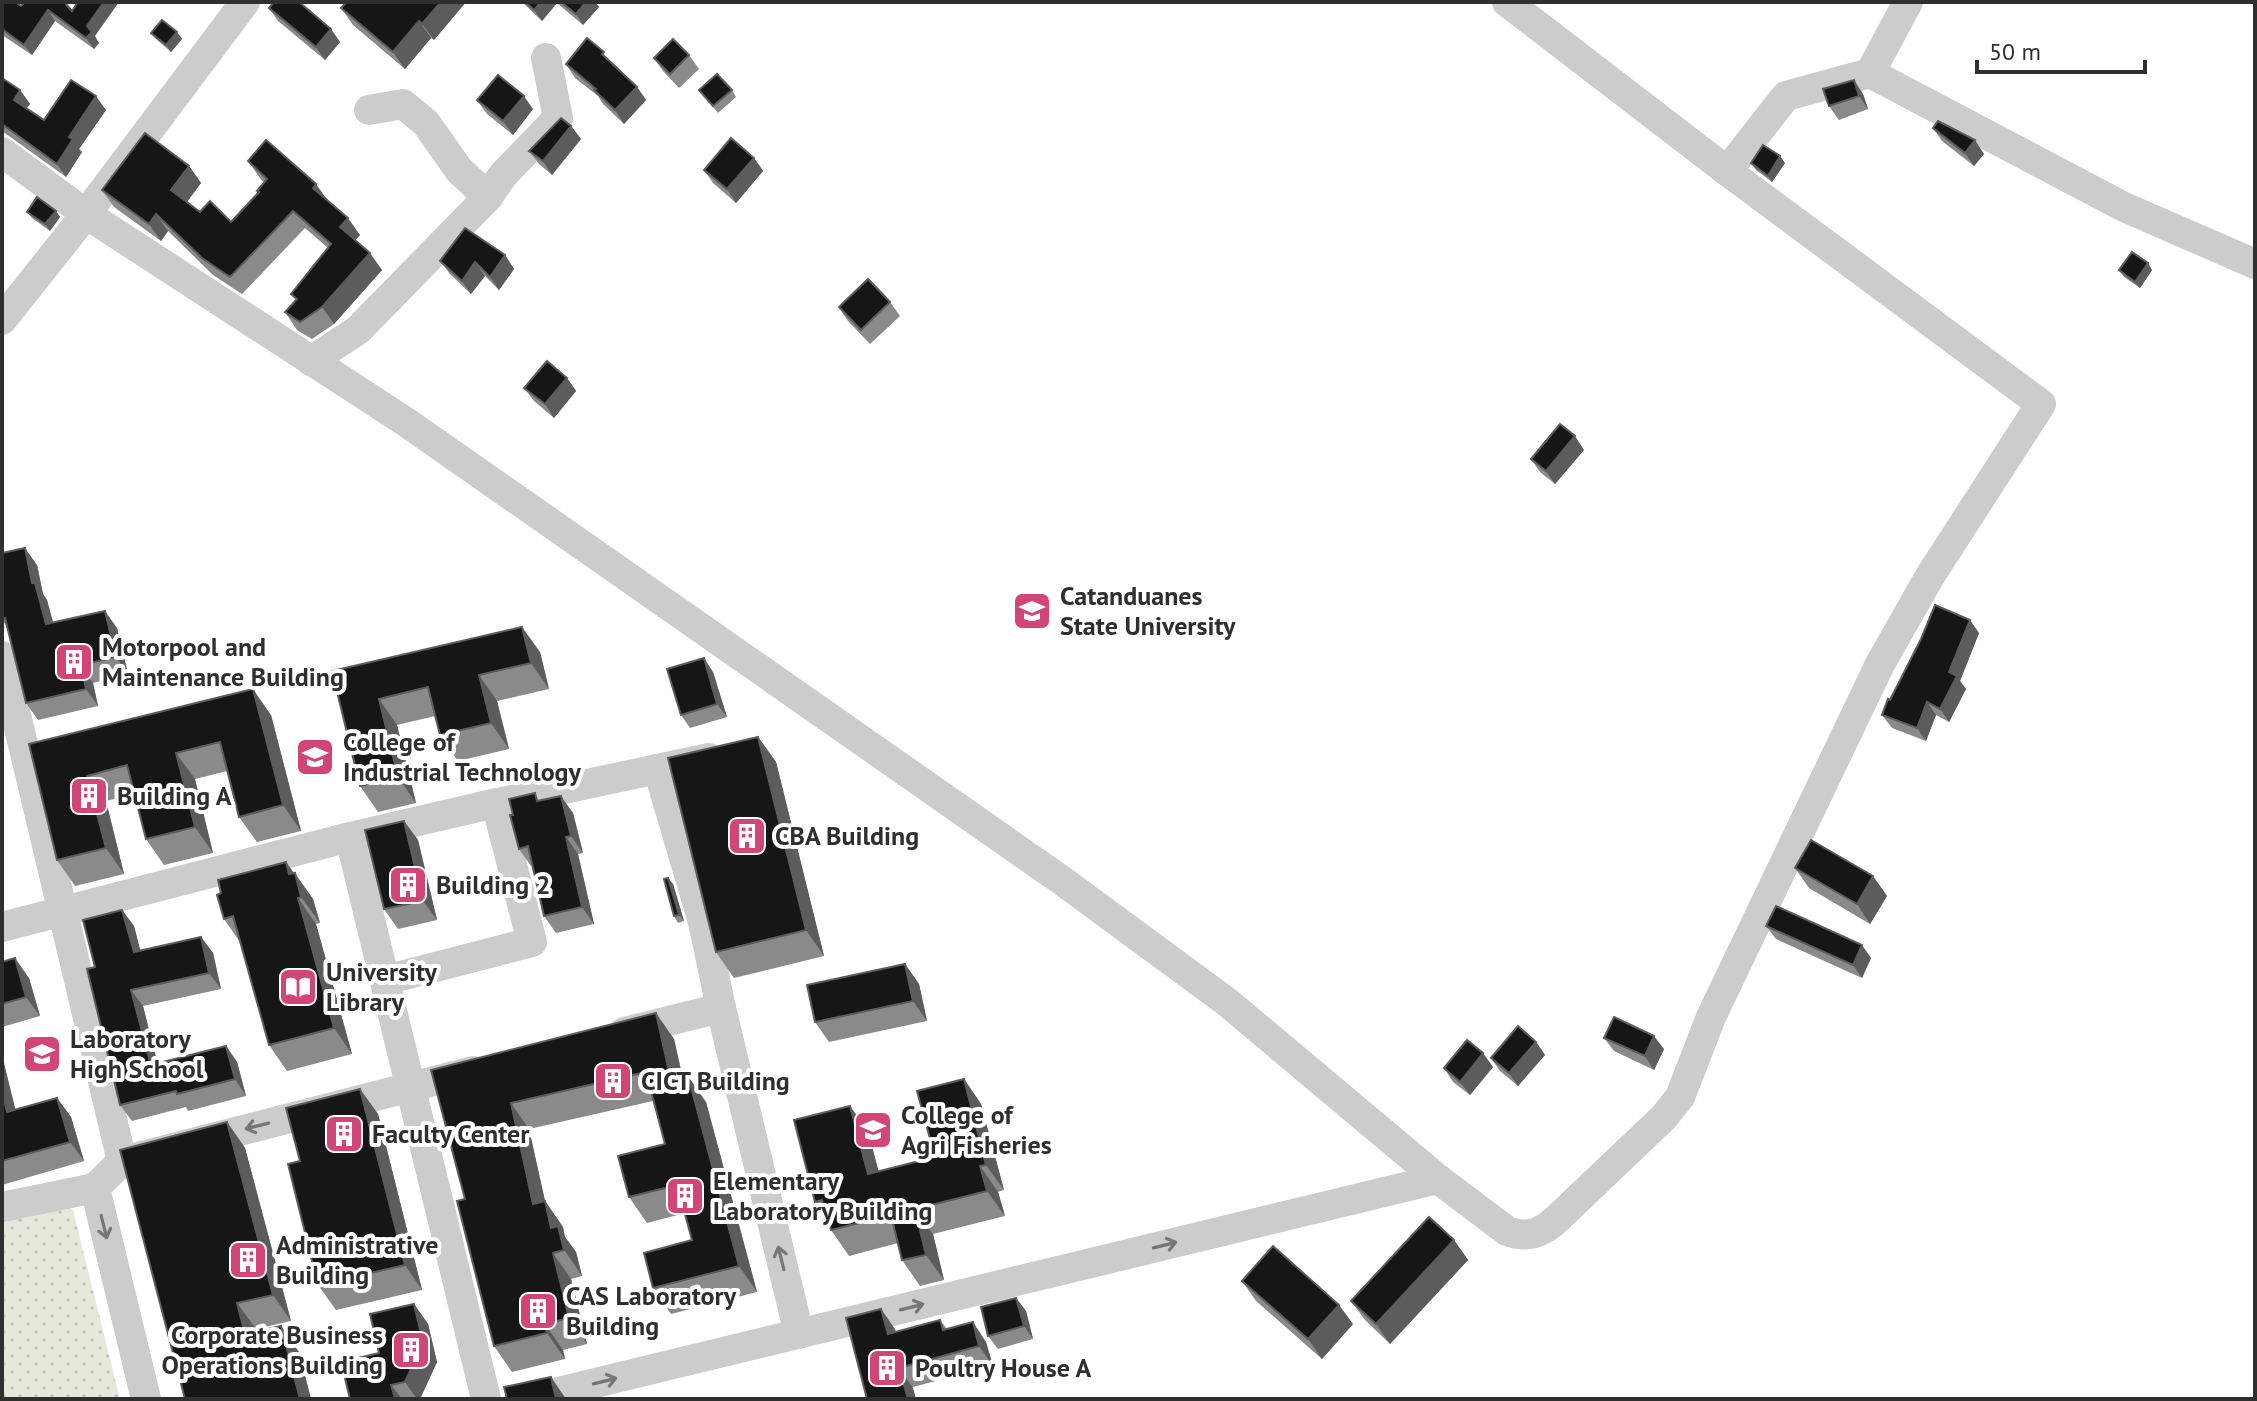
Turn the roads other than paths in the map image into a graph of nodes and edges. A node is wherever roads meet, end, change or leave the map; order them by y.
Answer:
1 (244, 2) edge
2 (1507, 2) edge
3 (1908, 2) edge
4 (546, 58) dead end
5 (1870, 73) junction
6 (369, 110) dead end
7 (2, 152) edge
8 (1727, 171) junction
9 (488, 197) junction
10 (86, 214) junction
11 (2255, 264) edge
12 (2, 320) edge
13 (311, 361) junction
14 (2, 656) edge
15 (732, 753) edge
16 (658, 769) junction
17 (496, 803) junction
18 (350, 837) junction
19 (62, 910) junction
20 (2, 927) edge
21 (385, 980) junction
22 (721, 1008) junction
23 (602, 1038) edge
24 (499, 1064) edge
25 (410, 1087) junction
26 (122, 1161) junction
27 (1438, 1179) junction
28 (95, 1188) junction
29 (2, 1207) edge
30 (799, 1334) junction
31 (146, 1399) edge
32 (486, 1399) edge
33 (529, 1399) edge

1 - 10 street
2 - 8 street
3 - 5 street
4 - 9 street
5 - 8 street
5 - 11 street
6 - 9 street
7 - 10 street
8 - 27 street
9 - 13 street
10 - 12 street
10 - 13 street
13 - 27 street
14 - 19 street
15 - 16 street
16 - 17 street
16 - 22 street
17 - 18 street
17 - 21 street
18 - 19 street
18 - 21 street
19 - 20 street
19 - 26 street
21 - 25 street
22 - 23 street
30 -> 22 street
24 - 25 street
25 -> 26 street
25 - 32 street
26 - 28 street
30 -> 27 street
28 - 29 street
28 -> 31 street
33 -> 30 street

